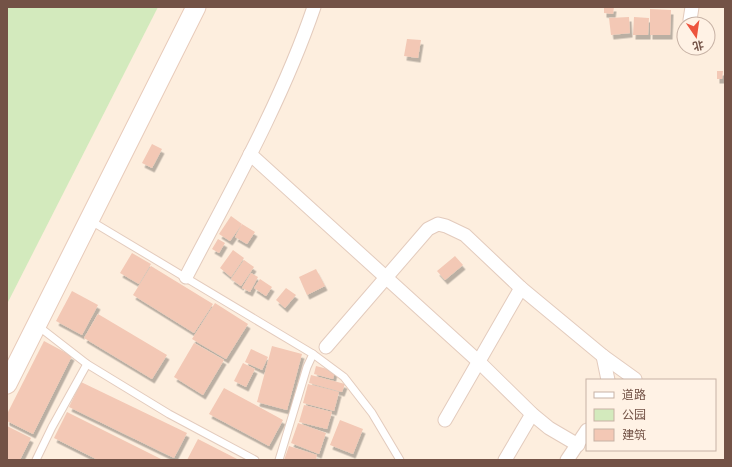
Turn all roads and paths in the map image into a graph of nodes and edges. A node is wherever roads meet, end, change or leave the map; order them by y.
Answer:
1 (196, 7) edge
2 (314, 7) edge
3 (250, 154) junction
4 (89, 220) junction
5 (186, 277) junction
6 (386, 277) junction
7 (521, 288) junction
8 (36, 325) junction
9 (326, 347) dead end
10 (313, 354) junction
11 (603, 356) junction
12 (478, 361) junction
13 (86, 364) junction
14 (608, 379) edge
15 (634, 379) dead end
16 (7, 384) edge
17 (532, 414) junction
18 (445, 420) dead end
19 (586, 432) edge
20 (578, 445) junction
21 (36, 460) edge
22 (255, 460) edge
23 (279, 460) edge
24 (400, 460) edge
25 (505, 460) edge
26 (567, 460) edge

1 - 4 street
2 - 3 street
3 - 5 street
3 - 6 street
4 - 5 lane
4 - 8 street
5 - 10 lane
6 - 7 street
6 - 9 street
6 - 12 street
7 - 11 street
7 - 12 street
8 - 13 lane
8 - 16 street
10 - 23 lane
10 - 24 lane
11 - 14 street
11 - 15 street
12 - 17 street
12 - 18 street
13 - 21 lane
13 - 22 lane
17 - 20 street
17 - 25 street
19 - 20 street
20 - 26 street

